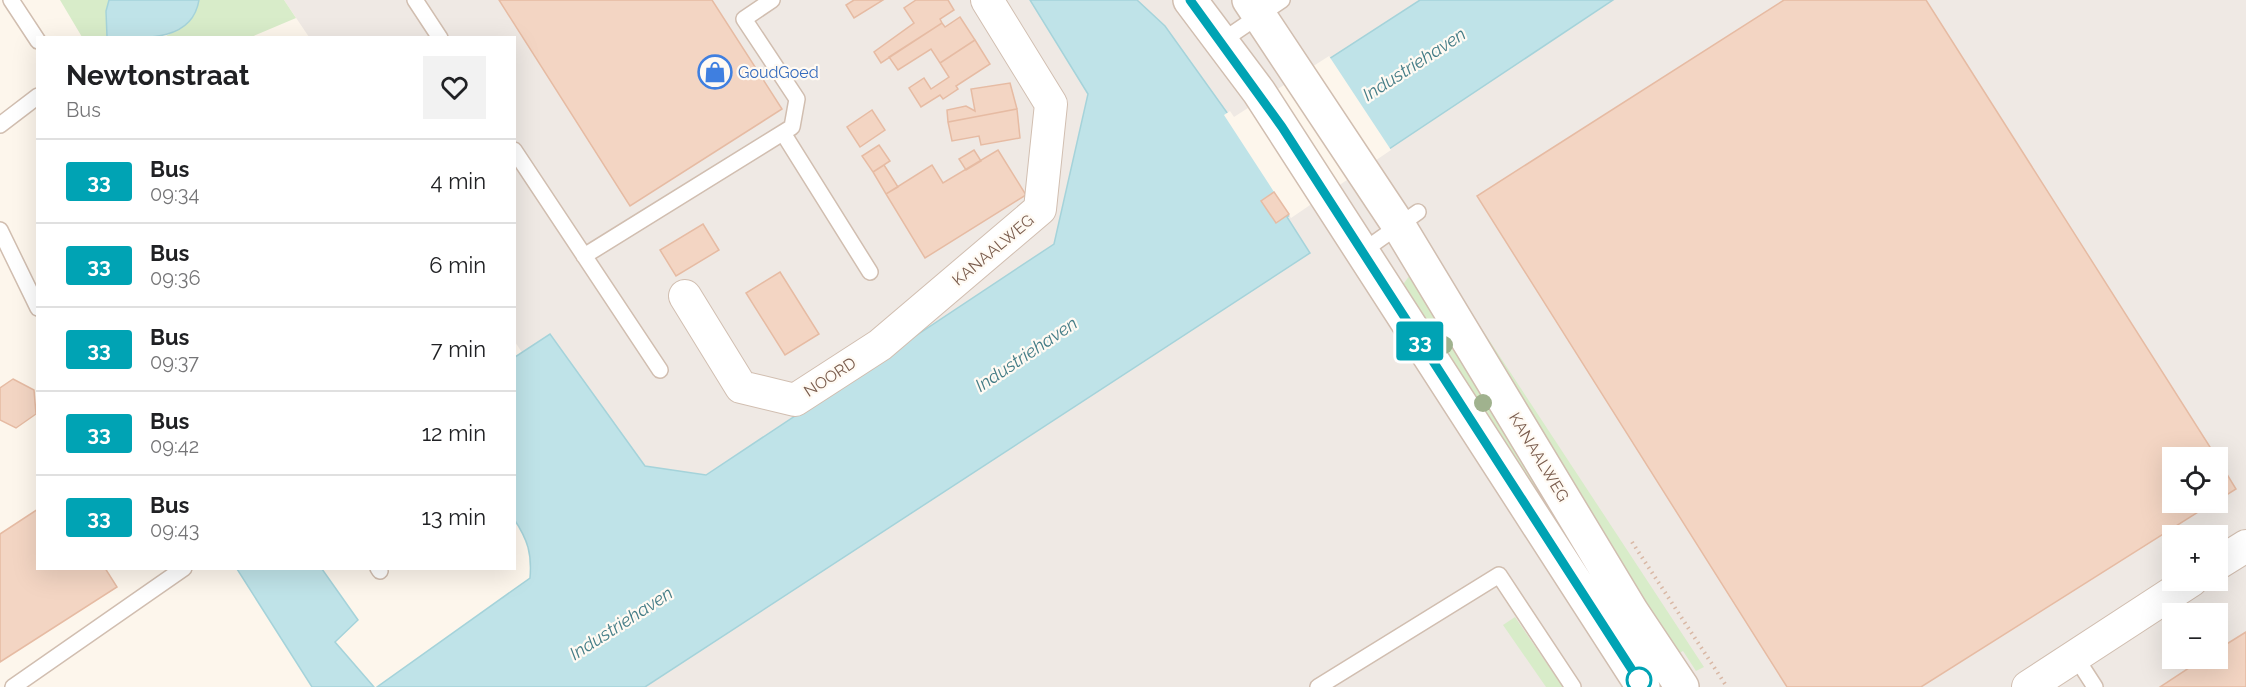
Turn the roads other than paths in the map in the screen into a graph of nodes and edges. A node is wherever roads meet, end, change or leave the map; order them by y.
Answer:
1 (11, 0) edge
2 (415, 0) edge
3 (772, 0) edge
4 (987, 0) edge
5 (1190, 0) edge
6 (1264, 5) edge
7 (439, 36) edge
8 (36, 38) edge
9 (1222, 41) junction
10 (36, 98) edge
11 (0, 125) edge
12 (783, 133) junction
13 (516, 153) edge
14 (1408, 219) junction
15 (0, 230) edge
16 (1363, 251) junction
17 (584, 256) junction
18 (870, 272) dead end
19 (685, 296) dead end
20 (936, 298) joint
21 (36, 304) edge
22 (660, 370) dead end
23 (2246, 546) edge
24 (2228, 557) edge
25 (178, 570) edge
26 (162, 575) edge
27 (2175, 591) edge
28 (2075, 656) junction
29 (13, 687) edge
30 (1318, 687) edge
31 (1573, 687) edge
32 (1643, 687) edge
33 (1682, 687) edge
34 (2028, 687) edge
35 (2095, 687) edge

1 - 8 lane
2 - 7 lane
3 - 12 lane
4 - 20 street, KANAALWEG
5 - 9 street
6 - 9 lane
6 - 14 street, KANAALWEG
9 - 16 street
10 - 11 lane
12 - 17 lane
12 - 18 lane
13 - 17 lane
14 - 16 lane
14 - 33 street, KANAALWEG
15 - 21 lane
16 - 32 street
17 - 22 lane
19 - 20 street, NOORD
23 - 24 street
25 - 26 lane
26 - 29 lane
27 - 28 street
28 - 34 street
28 - 35 lane
30 - 31 lane

